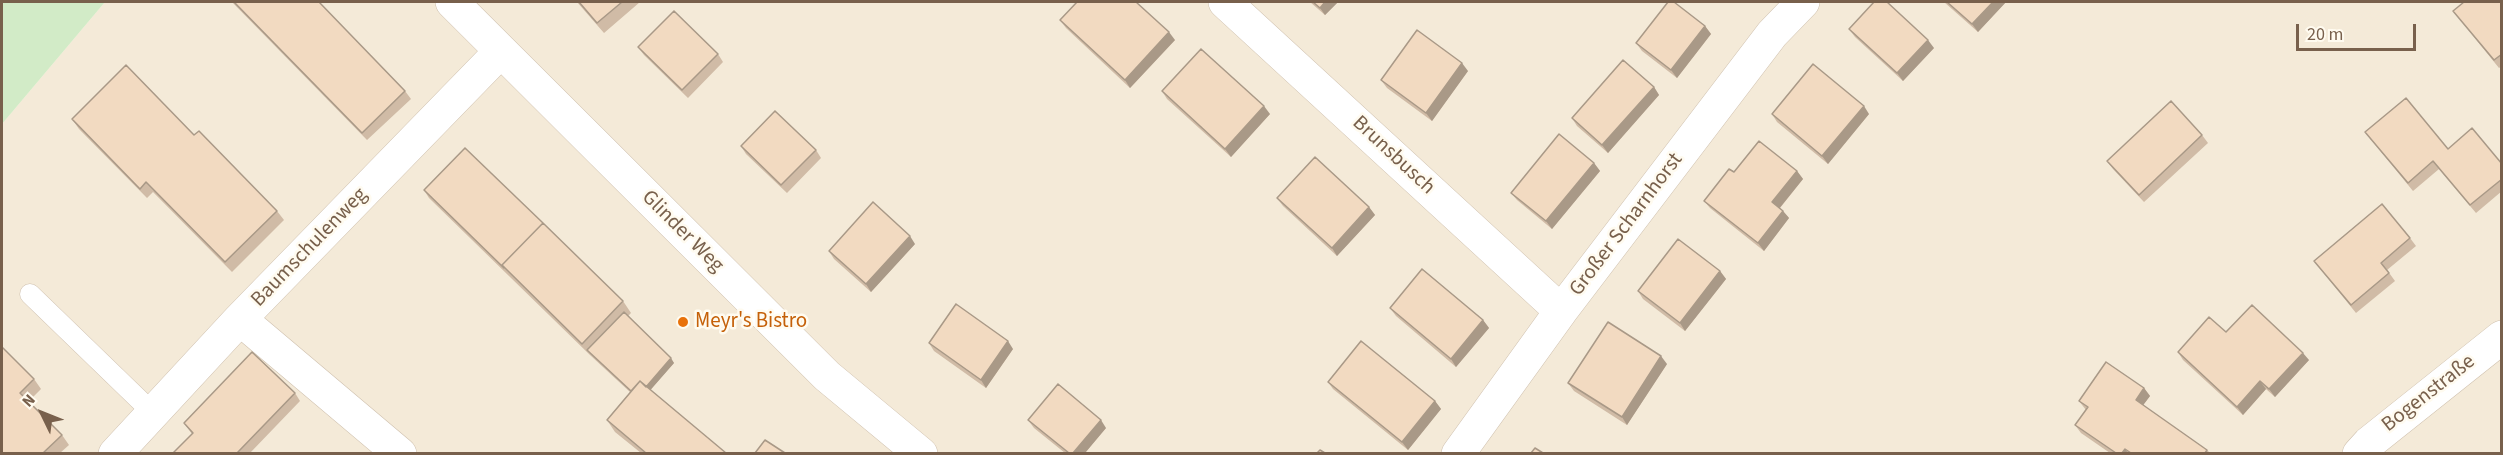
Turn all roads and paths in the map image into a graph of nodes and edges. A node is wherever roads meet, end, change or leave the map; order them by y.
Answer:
1 (452, 2) edge
2 (1225, 2) edge
3 (1803, 2) edge
4 (500, 52) junction
5 (30, 294) dead end
6 (1561, 311) junction
7 (240, 319) junction
8 (2502, 338) edge
9 (153, 413) junction
10 (115, 453) edge
11 (400, 453) edge
12 (921, 453) edge
13 (1458, 453) edge
14 (2359, 453) edge

1 - 4 street, Glinder Weg
2 - 6 street, Brunsbusch
3 - 6 street, Großer Scharnhorst
4 - 7 street, Baumschulenweg
4 - 12 street, Glinder Weg
5 - 9 lane
6 - 13 street, Großer Scharnhorst
7 - 9 street
7 - 11 street, Baumschulenweg
8 - 14 street, Bogenstraße
9 - 10 street

